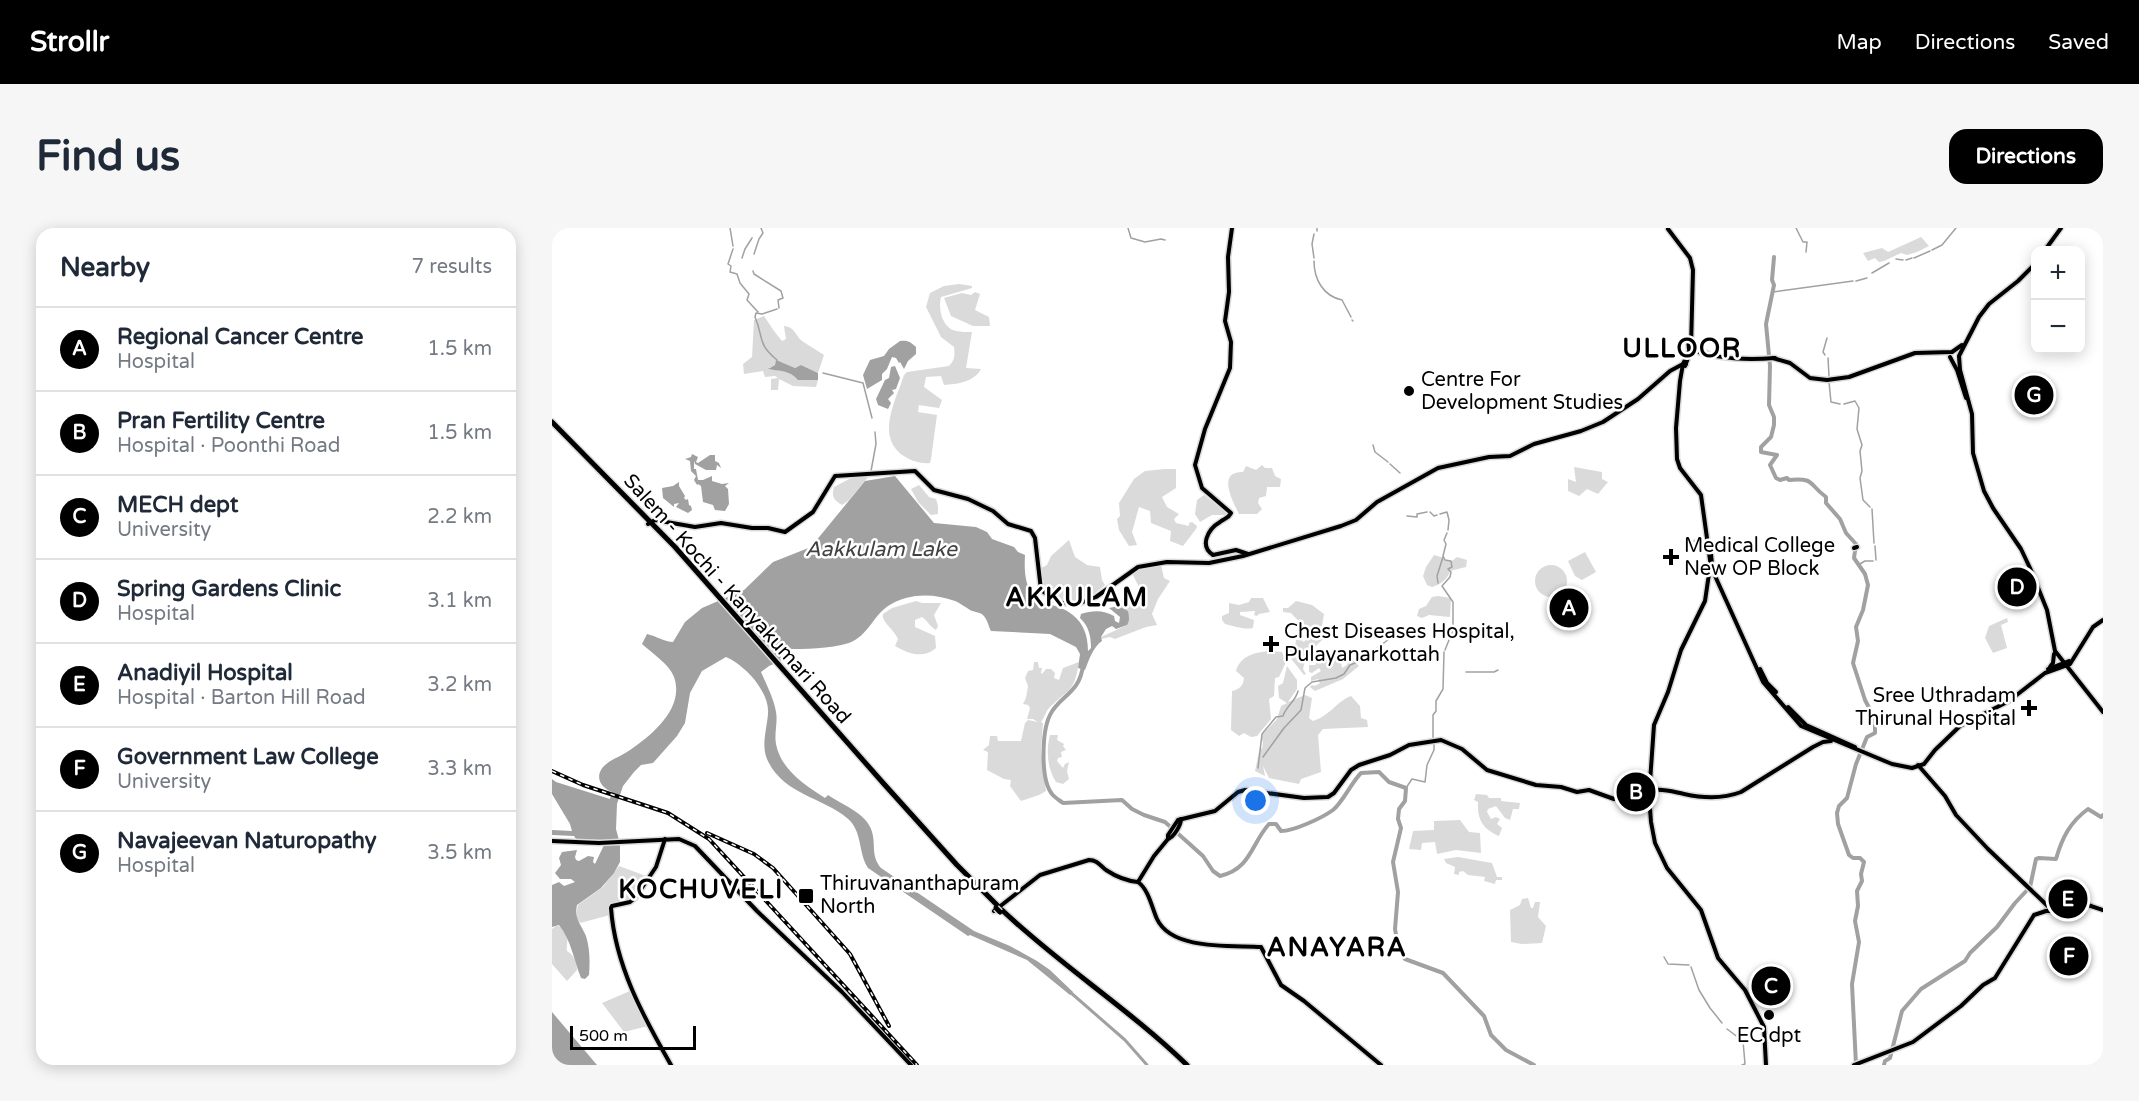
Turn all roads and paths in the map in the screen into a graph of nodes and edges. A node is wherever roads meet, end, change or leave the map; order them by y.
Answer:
1 (1232, 228) edge
2 (2062, 228) edge
3 (1668, 229) edge
4 (2049, 246) edge
5 (2031, 266) edge
6 (2031, 267) edge
7 (1690, 348) junction
8 (1952, 355) junction
9 (1686, 357) junction
10 (1958, 357) junction
11 (1685, 364) junction
12 (1678, 366) junction
13 (1959, 370) junction
14 (552, 424) edge
15 (1972, 447) junction
16 (649, 523) junction
17 (1707, 539) junction
18 (1709, 548) junction
19 (1249, 555) junction
20 (1711, 565) junction
21 (2103, 620) edge
22 (2054, 654) junction
23 (2064, 665) junction
24 (780, 670) junction
25 (2050, 670) junction
26 (2070, 674) junction
27 (2103, 714) edge
28 (1825, 736) junction
29 (1835, 741) junction
30 (1822, 742) junction
31 (1936, 748) junction
32 (1857, 749) junction
33 (1928, 760) junction
34 (1916, 766) junction
35 (1925, 774) junction
36 (1651, 780) junction
37 (1657, 789) junction
38 (1649, 796) junction
39 (896, 800) junction
40 (665, 839) junction
41 (552, 841) edge
42 (1138, 882) junction
43 (998, 910) junction
44 (2103, 910) edge
45 (2053, 911) junction
46 (1856, 1064) edge
47 (671, 1065) edge
48 (911, 1065) edge
49 (1185, 1065) edge
50 (1380, 1065) edge
51 (1766, 1065) edge

1 - 19 main road
2 - 4 main road
3 - 7 main road
5 - 8 main road
6 - 10 main road
7 - 8 main road
7 - 9 main road
7 - 11 main road
8 - 10 main road
8 - 10 main road
8 - 13 main road
9 - 11 main road
9 - 12 main road
10 - 13 main road
11 - 12 main road
11 - 17 main road
11 - 18 main road
12 - 19 main road
13 - 15 main road
14 - 16 highway, Salem - Kochi - Kanyakumari Road
15 - 22 main road
15 - 23 main road
16 - 19 main road
16 - 24 highway, Salem - Kochi - Kanyakumari Road
17 - 18 main road
17 - 18 main road
18 - 20 main road
20 - 28 main road
20 - 36 main road
21 - 23 main road
22 - 23 main road
22 - 25 main road
23 - 25 main road
23 - 26 main road
23 - 27 main road
24 - 39 highway, Salem - Kochi - Kanyakumari Road
24 - 39 highway, Salem - Kochi - Kanyakumari Road
25 - 26 main road
25 - 31 main road
26 - 27 main road
28 - 29 main road
28 - 30 main road
28 - 32 main road
29 - 30 main road
29 - 32 main road
30 - 37 main road
31 - 33 main road
31 - 34 main road
32 - 34 main road
33 - 34 main road
33 - 35 main road
34 - 35 main road
35 - 45 main road
36 - 37 main road
36 - 38 main road
37 - 38 main road
38 - 42 main road
38 - 51 main road
39 - 43 highway
40 - 41 main road
40 - 47 main road
40 - 48 main road
42 - 43 main road
42 - 50 main road
43 - 49 highway
44 - 45 main road
45 - 46 main road

